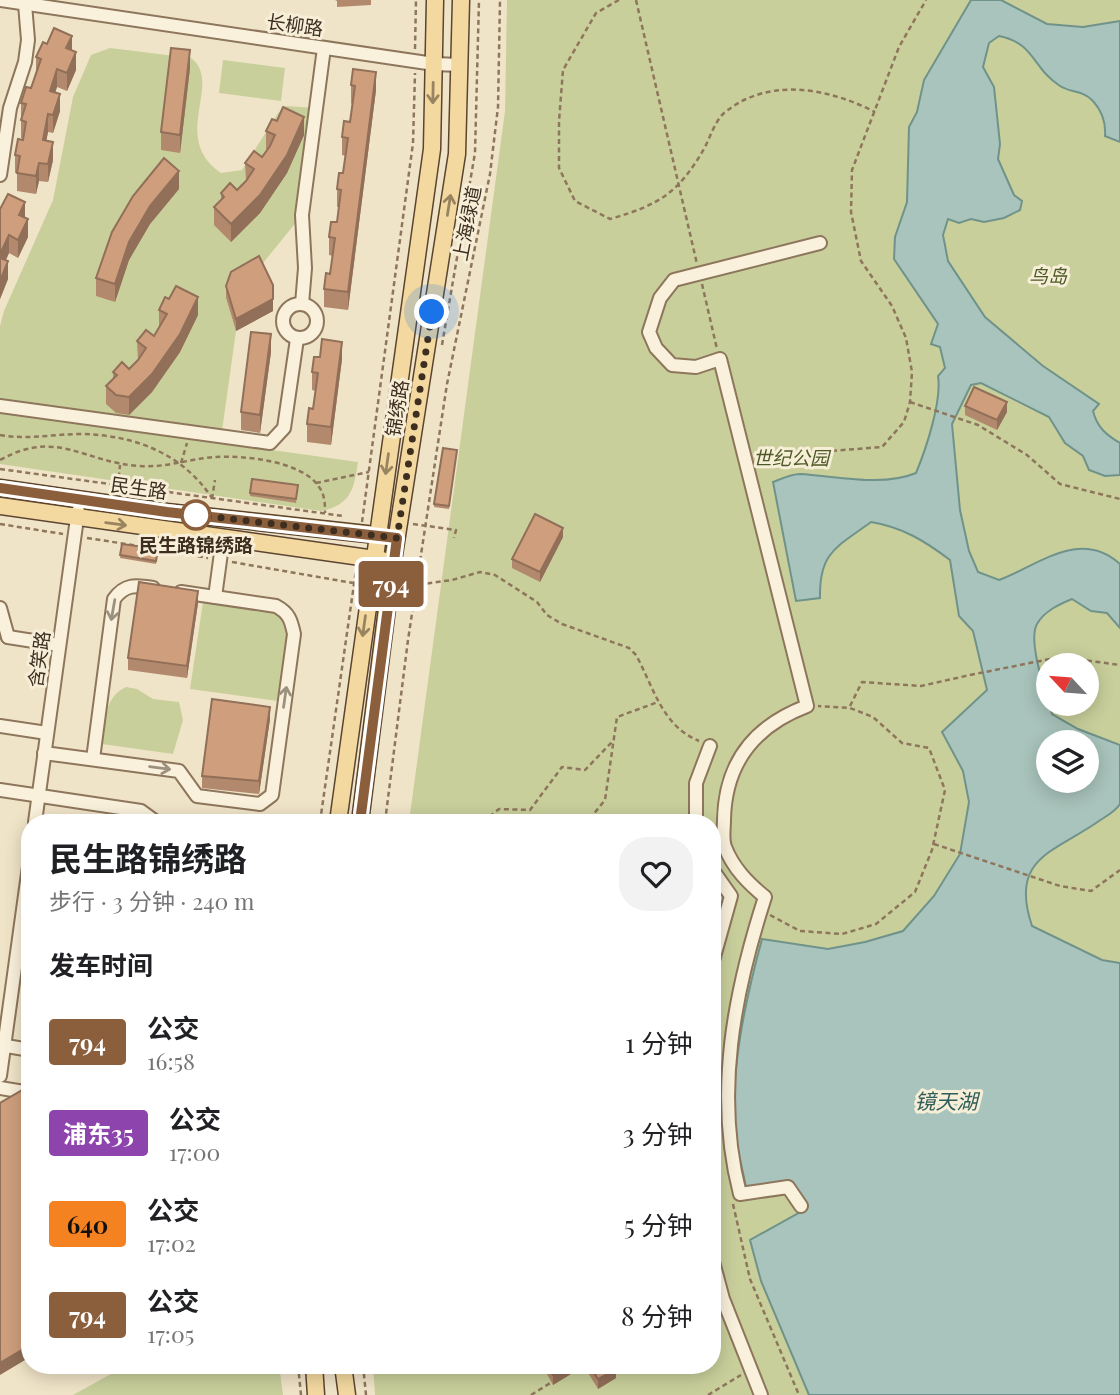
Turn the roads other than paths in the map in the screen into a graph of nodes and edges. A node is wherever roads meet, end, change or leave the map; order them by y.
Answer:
1 (0, 0) edge
2 (435, 0) edge
3 (461, 0) edge
4 (25, 4) junction
5 (324, 48) junction
6 (434, 64) junction
7 (460, 65) junction
8 (0, 175) edge
9 (820, 243) dead end
10 (302, 304) junction
11 (297, 339) junction
12 (0, 406) edge
13 (0, 488) edge
14 (80, 500) junction
15 (0, 506) edge
16 (77, 519) junction
17 (370, 527) junction
18 (403, 528) junction
19 (223, 538) junction
20 (365, 558) junction
21 (393, 561) junction
22 (215, 597) junction
23 (0, 608) edge
24 (4, 641) edge
25 (59, 645) junction
26 (0, 727) edge
27 (47, 733) junction
28 (710, 746) road end
29 (44, 753) junction
30 (93, 759) junction
31 (0, 790) edge
32 (38, 796) junction
33 (36, 814) edge
34 (145, 814) edge
35 (339, 814) edge
36 (361, 814) edge
37 (696, 814) edge
38 (721, 881) edge
39 (21, 919) edge
40 (721, 933) edge
41 (2, 1046) edge
42 (21, 1048) edge
43 (0, 1076) edge
44 (0, 1088) edge
45 (21, 1092) edge
46 (801, 1206) dead end
47 (721, 1285) edge
48 (315, 1374) edge
49 (344, 1374) edge
50 (316, 1395) edge
51 (346, 1395) edge
52 (761, 1395) edge

1 - 4 street, 长柳路
2 - 6 main road, 锦绣路
3 - 7 main road, 锦绣路
4 - 5 street, 长柳路
4 - 8 street
5 - 6 street, 长柳路
5 - 10 street
6 - 7 street, 长柳路
6 -> 17 main road, 锦绣路
18 -> 7 main road, 锦绣路
9 - 46 street
10 - 11 street
10 - 11 street
11 - 12 street
13 - 14 main road, 民生路
14 - 16 street, 含笑路
14 - 17 main road, 民生路
15 - 16 main road, 民生路
16 -> 19 main road, 民生路
16 - 25 street, 含笑路
17 - 18 main road, 民生路
17 - 20 main road, 锦绣路
18 - 21 main road, 锦绣路
19 - 20 main road, 民生路
19 - 22 street
20 - 21 main road, 民生路
20 -> 35 main road, 锦绣路
21 - 36 main road, 锦绣路
22 -> 30 street
30 -> 22 street
23 - 24 street
24 - 25 street
25 - 27 street, 含笑路
26 - 27 street
27 - 29 street, 含笑路
28 - 37 street
29 - 30 street
29 - 32 street, 含笑路
31 - 32 street
32 - 33 street, 含笑路
32 - 34 street
38 - 40 street
39 - 41 street
41 - 42 street
41 - 43 street
44 - 45 street
47 - 52 street
48 - 50 main road
49 - 51 main road

